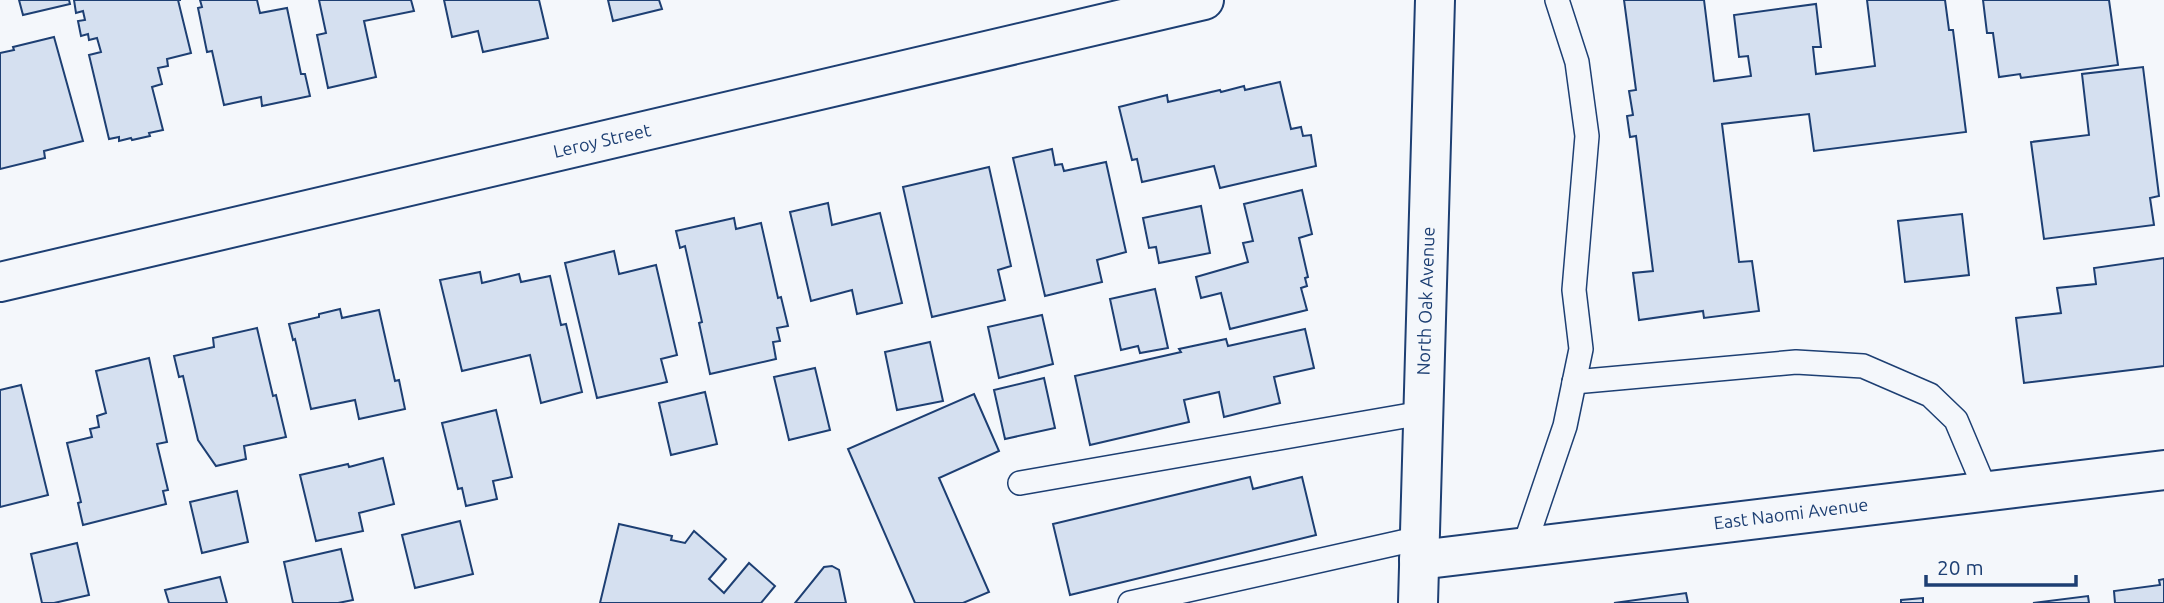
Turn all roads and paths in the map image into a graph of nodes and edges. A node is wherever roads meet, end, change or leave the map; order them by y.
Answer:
1 (1204, 0) edge
2 (1435, 0) edge
3 (1557, 0) edge
4 (0, 282) edge
5 (1574, 382) junction
6 (1422, 412) junction
7 (2164, 470) edge
8 (1020, 483) dead end
9 (1986, 491) junction
10 (1524, 547) junction
11 (1419, 549) junction
12 (1130, 603) edge
13 (1418, 603) edge

1 - 4 street, Leroy Street
2 - 6 street, North Oak Avenue
3 - 5 lane
5 - 9 lane
5 - 10 lane
6 - 8 lane
6 - 11 street, North Oak Avenue
7 - 9 street, East Naomi Avenue
9 - 10 street, East Naomi Avenue
10 - 11 street, East Naomi Avenue
11 - 12 lane
11 - 13 street, North Oak Avenue

